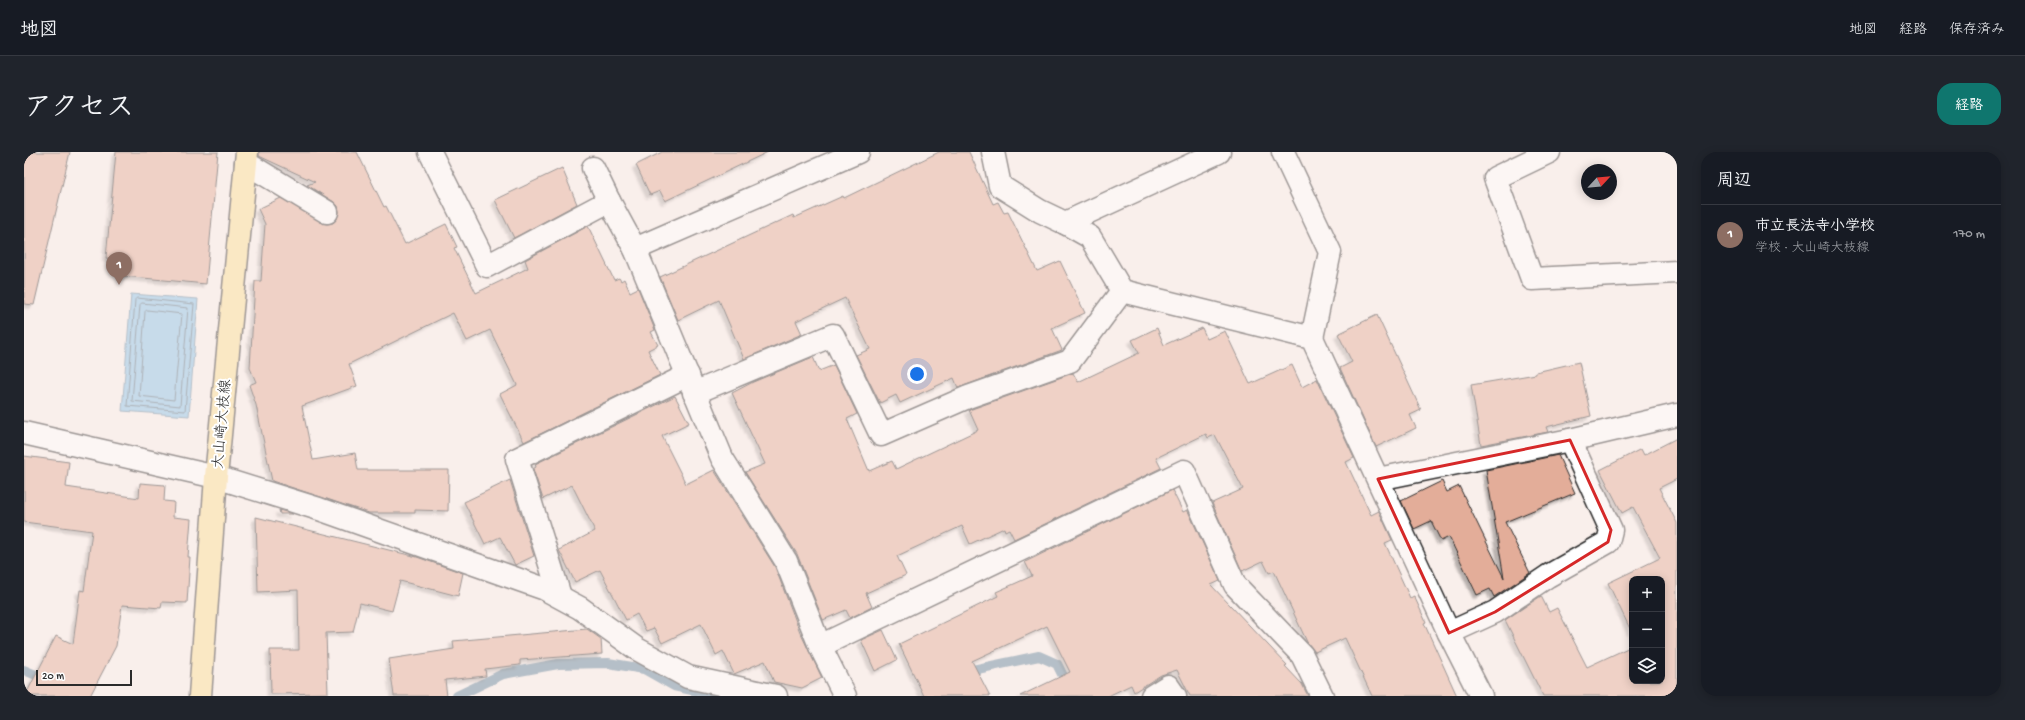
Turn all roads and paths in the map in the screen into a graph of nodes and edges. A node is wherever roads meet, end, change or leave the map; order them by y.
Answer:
1 (430, 152) edge
2 (858, 152) edge
3 (993, 152) edge
4 (1219, 152) edge
5 (1282, 152) edge
6 (1549, 152) edge
7 (247, 158) edge
8 (593, 168) dead end
9 (609, 201) junction
10 (327, 212) dead end
11 (1065, 223) junction
12 (635, 249) junction
13 (1677, 272) edge
14 (1122, 291) junction
15 (1312, 338) junction
16 (691, 384) junction
17 (1677, 415) edge
18 (24, 433) edge
19 (1570, 440) junction
20 (216, 477) junction
21 (1378, 479) junction
22 (560, 596) junction
23 (1449, 633) junction
24 (820, 646) junction
25 (200, 696) edge
26 (776, 696) edge
27 (845, 696) edge
28 (1152, 696) edge
29 (1175, 696) edge
30 (1322, 696) edge
31 (1481, 696) edge

1 - 9 street
2 - 12 street
3 - 11 street
4 - 11 street
5 - 15 street
6 - 13 street
7 - 10 street
7 - 20 main road, 大山崎大枝線
8 - 9 street
9 - 12 street
11 - 14 street
12 - 16 street
14 - 15 street
14 - 16 street
15 - 21 street
16 - 22 street
16 - 24 street
17 - 19 street
18 - 20 street
19 - 21 street
19 - 23 street
20 - 22 street
20 - 25 main road, 大山崎大枝線
21 - 23 street
22 - 26 street
23 - 31 street
24 - 27 street
24 - 30 street
28 - 29 street

